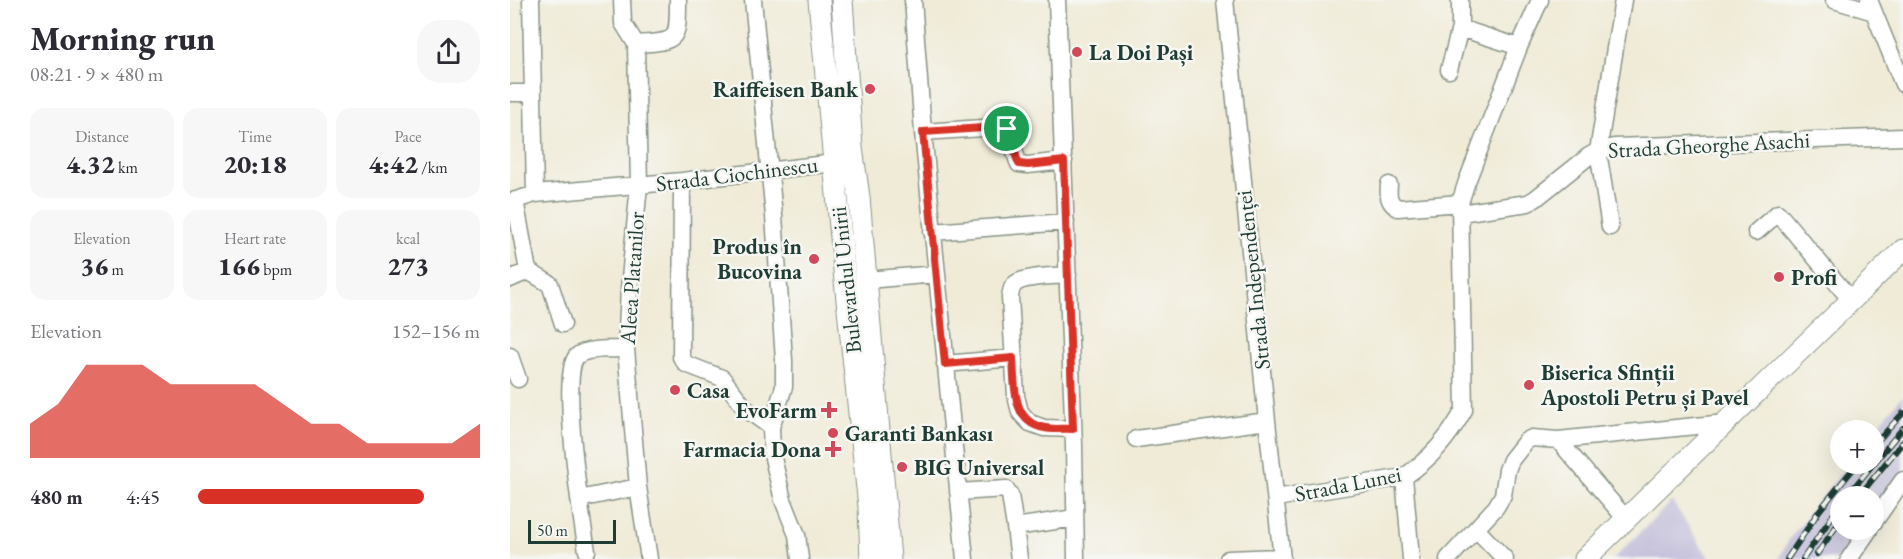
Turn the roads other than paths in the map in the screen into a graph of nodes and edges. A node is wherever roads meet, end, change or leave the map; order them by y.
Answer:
1 (531, 0) edge
2 (622, 0) edge
3 (678, 0) edge
4 (753, 0) edge
5 (819, 0) edge
6 (842, 0) edge
7 (913, 0) edge
8 (1057, 0) edge
9 (1225, 0) edge
10 (1460, 0) edge
11 (1540, 0) edge
12 (1623, 0) edge
13 (1834, 0) edge
14 (1872, 6) edge
15 (1460, 28) junction
16 (636, 45) junction
17 (1519, 47) junction
18 (1899, 62) edge
19 (1449, 70) dead end
20 (1903, 84) edge
21 (510, 93) edge
22 (532, 93) junction
23 (923, 132) junction
24 (1903, 137) edge
25 (1598, 150) junction
26 (1064, 161) junction
27 (834, 163) junction
28 (769, 172) junction
29 (682, 181) junction
30 (639, 185) junction
31 (1389, 185) dead end
32 (535, 194) junction
33 (513, 201) edge
34 (1460, 208) junction
35 (1066, 222) junction
36 (1610, 227) dead end
37 (932, 232) junction
38 (1756, 232) dead end
39 (1903, 250) edge
40 (528, 271) junction
41 (936, 274) junction
42 (1068, 275) junction
43 (510, 279) edge
44 (867, 280) junction
45 (1851, 300) junction
46 (562, 324) dead end
47 (626, 349) junction
48 (510, 356) edge
49 (1013, 358) junction
50 (945, 364) junction
51 (519, 379) dead end
52 (1267, 421) junction
53 (1725, 423) junction
54 (771, 427) junction
55 (1073, 429) junction
56 (1136, 439) dead end
57 (1558, 440) junction
58 (1404, 477) junction
59 (1903, 480) edge
60 (638, 487) junction
61 (958, 492) junction
62 (1276, 498) junction
63 (579, 499) junction
64 (1884, 508) edge
65 (1075, 518) junction
66 (1626, 519) junction
67 (1015, 526) junction
68 (1476, 529) junction
69 (1862, 540) edge
70 (587, 551) dead end
71 (1282, 558) edge
72 (649, 559) edge
73 (800, 559) edge
74 (871, 559) edge
75 (890, 559) edge
76 (963, 559) edge
77 (1019, 559) edge
78 (1076, 559) edge
79 (1228, 559) edge
80 (1412, 559) edge
81 (1448, 559) edge
82 (1505, 559) edge
83 (1585, 559) edge
84 (1849, 559) edge

1 - 22 street
2 - 16 street, Aleea Platanilor
3 - 16 street
4 - 28 street
5 - 27 main road, Bulevardul Unirii
6 - 44 main road, Bulevardul Unirii
7 - 23 street
8 - 26 street
9 - 52 street, Strada Independenței
10 - 15 street
11 - 17 street
12 - 25 street
13 - 14 street
14 - 18 street
15 - 17 street
15 - 19 street
16 - 30 street, Aleea Platanilor
17 - 34 street
18 - 20 street
21 - 22 street
22 - 32 street
23 - 26 street
23 - 37 street
24 - 25 street, Strada Gheorghe Asachi
25 - 34 street, Strada Gheorghe Asachi
25 - 36 street
26 - 35 street
27 - 28 street, Strada Ciochinescu
27 - 74 main road, Bulevardul Unirii
28 - 29 street, Strada Ciochinescu
28 - 54 street
29 - 30 street, Strada Ciochinescu
29 - 54 street
30 - 32 street, Strada Ciochinescu
30 - 47 street, Aleea Platanilor
31 - 34 street, Strada Gheorghe Asachi
32 - 33 street, Strada Ciochinescu
33 - 40 street
34 - 58 street, Strada Lunei
35 - 37 street
35 - 42 street
37 - 41 street
38 - 45 street
39 - 45 main road
40 - 43 street
40 - 46 street
41 - 44 street
41 - 50 street
42 - 49 street
42 - 55 street
44 - 75 main road, Bulevardul Unirii
45 - 53 main road
47 - 60 street, Aleea Platanilor
47 - 63 street
48 - 51 street
49 - 50 street
49 - 55 street
50 - 61 street
52 - 56 street
52 - 62 street, Strada Independenței
53 - 57 street
53 - 66 main road
54 - 73 street
55 - 65 street
57 - 66 street
57 - 68 street
58 - 62 street, Strada Lunei
58 - 80 street
59 - 64 street
60 - 63 street
60 - 72 street, Aleea Platanilor
61 - 67 street
61 - 76 street
62 - 71 street, Strada Independenței
63 - 70 street
65 - 67 street
65 - 78 street
66 - 83 main road
67 - 77 street
68 - 81 street
68 - 82 street
69 - 84 street
71 - 79 street

